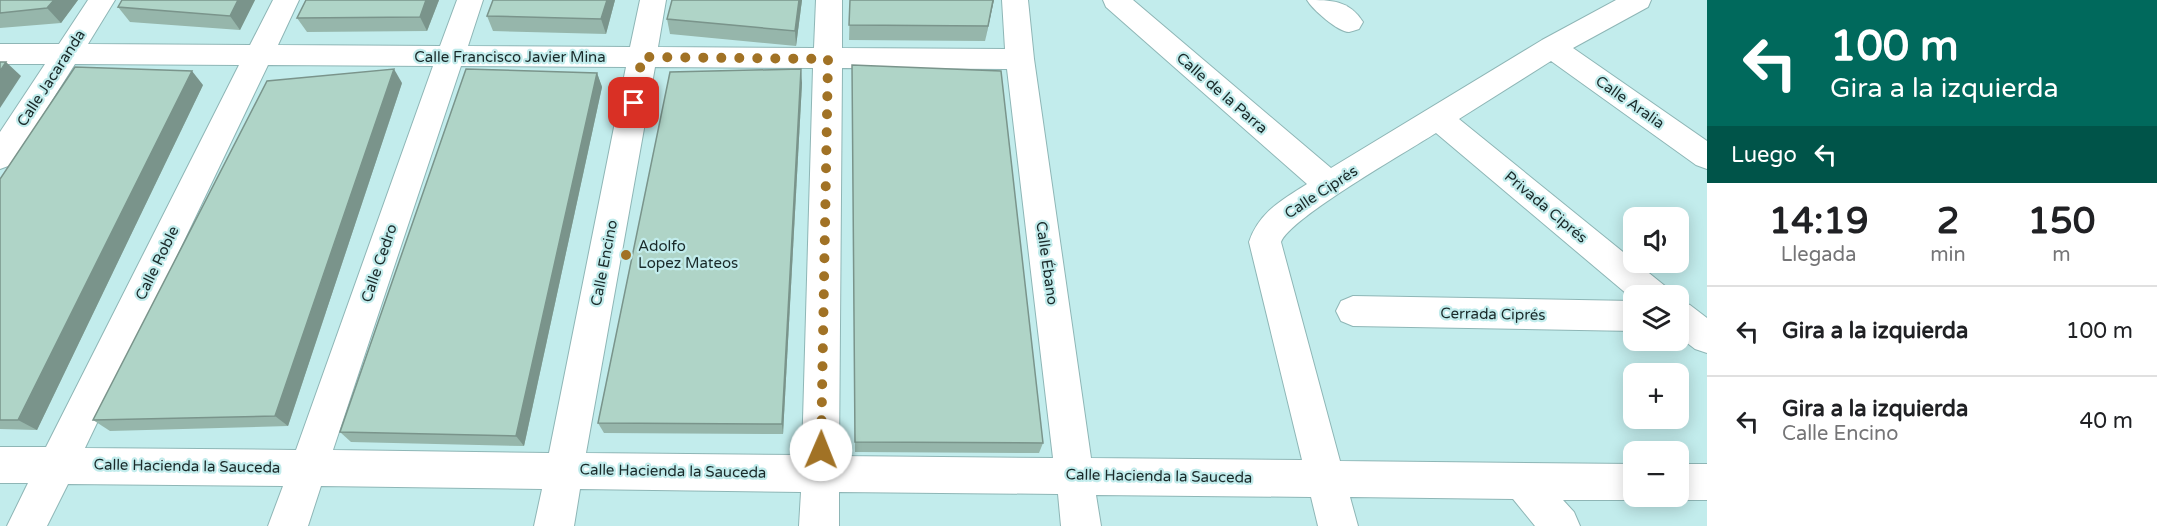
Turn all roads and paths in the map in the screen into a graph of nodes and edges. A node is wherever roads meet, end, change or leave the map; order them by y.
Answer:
1 (102, 0) edge
2 (286, 0) edge
3 (470, 0) edge
4 (653, 0) edge
5 (829, 0) edge
6 (1015, 0) edge
7 (1116, 0) edge
8 (1320, 0) edge
9 (1638, 0) edge
10 (1349, 22) dead end
11 (1552, 47) junction
12 (0, 54) edge
13 (65, 54) junction
14 (259, 55) junction
15 (450, 56) junction
16 (642, 57) junction
17 (828, 59) junction
18 (1020, 60) junction
19 (1438, 118) junction
20 (0, 157) edge
21 (1707, 157) edge
22 (1329, 185) junction
23 (1640, 285) edge
24 (1353, 311) dead end
25 (1623, 316) edge
26 (1689, 324) edge
27 (1707, 338) edge
28 (0, 465) edge
29 (57, 465) junction
30 (308, 468) junction
31 (564, 470) junction
32 (821, 473) junction
33 (1075, 475) junction
34 (1326, 478) junction
35 (1521, 480) junction
36 (1623, 482) edge
37 (1689, 482) edge
38 (1707, 482) edge
39 (27, 526) edge
40 (288, 526) edge
41 (554, 526) edge
42 (819, 526) edge
43 (1081, 526) edge
44 (1338, 526) edge
45 (1560, 526) edge

1 - 13 street, Calle Jacaranda
2 - 14 street, Calle Roble
3 - 15 street, Calle Cedro
4 - 16 street, Calle Encino
5 - 17 street
6 - 18 street, Calle Ébano
7 - 22 street, Calle de la Parra
8 - 10 street
9 - 11 street, Calle Ciprés
11 - 19 street, Calle Ciprés
11 - 21 street, Calle Aralia
12 - 13 street, Calle Francisco Javier Mina
13 - 14 street, Calle Francisco Javier Mina
13 - 20 street, Calle Jacaranda
14 - 15 street, Calle Francisco Javier Mina
14 - 29 street, Calle Roble
15 - 16 street, Calle Francisco Javier Mina
15 - 30 street, Calle Cedro
16 - 17 street, Calle Francisco Javier Mina
16 - 31 street, Calle Encino
17 - 18 street, Calle Francisco Javier Mina
17 - 32 street
18 - 33 street, Calle Ébano
19 - 22 street, Calle Ciprés
19 - 23 street, Privada Ciprés
22 - 34 street, Calle Ciprés
24 - 25 street, Cerrada Ciprés
26 - 27 street
28 - 29 street, Calle Hacienda la Sauceda
29 - 30 street, Calle Hacienda la Sauceda
29 - 39 street, Calle Roble
30 - 31 street, Calle Hacienda la Sauceda
30 - 40 street, Calle Cedro
31 - 32 street, Calle Hacienda la Sauceda
31 - 41 street, Calle Encino
32 - 33 street, Calle Hacienda la Sauceda
32 - 42 street
33 - 34 street, Calle Hacienda la Sauceda
33 - 43 street, Calle Ébano
34 - 35 street, Calle Hacienda la Sauceda
34 - 44 street, Calle Ciprés
35 - 36 street, Calle Hacienda la Sauceda
35 - 45 street
37 - 38 street

